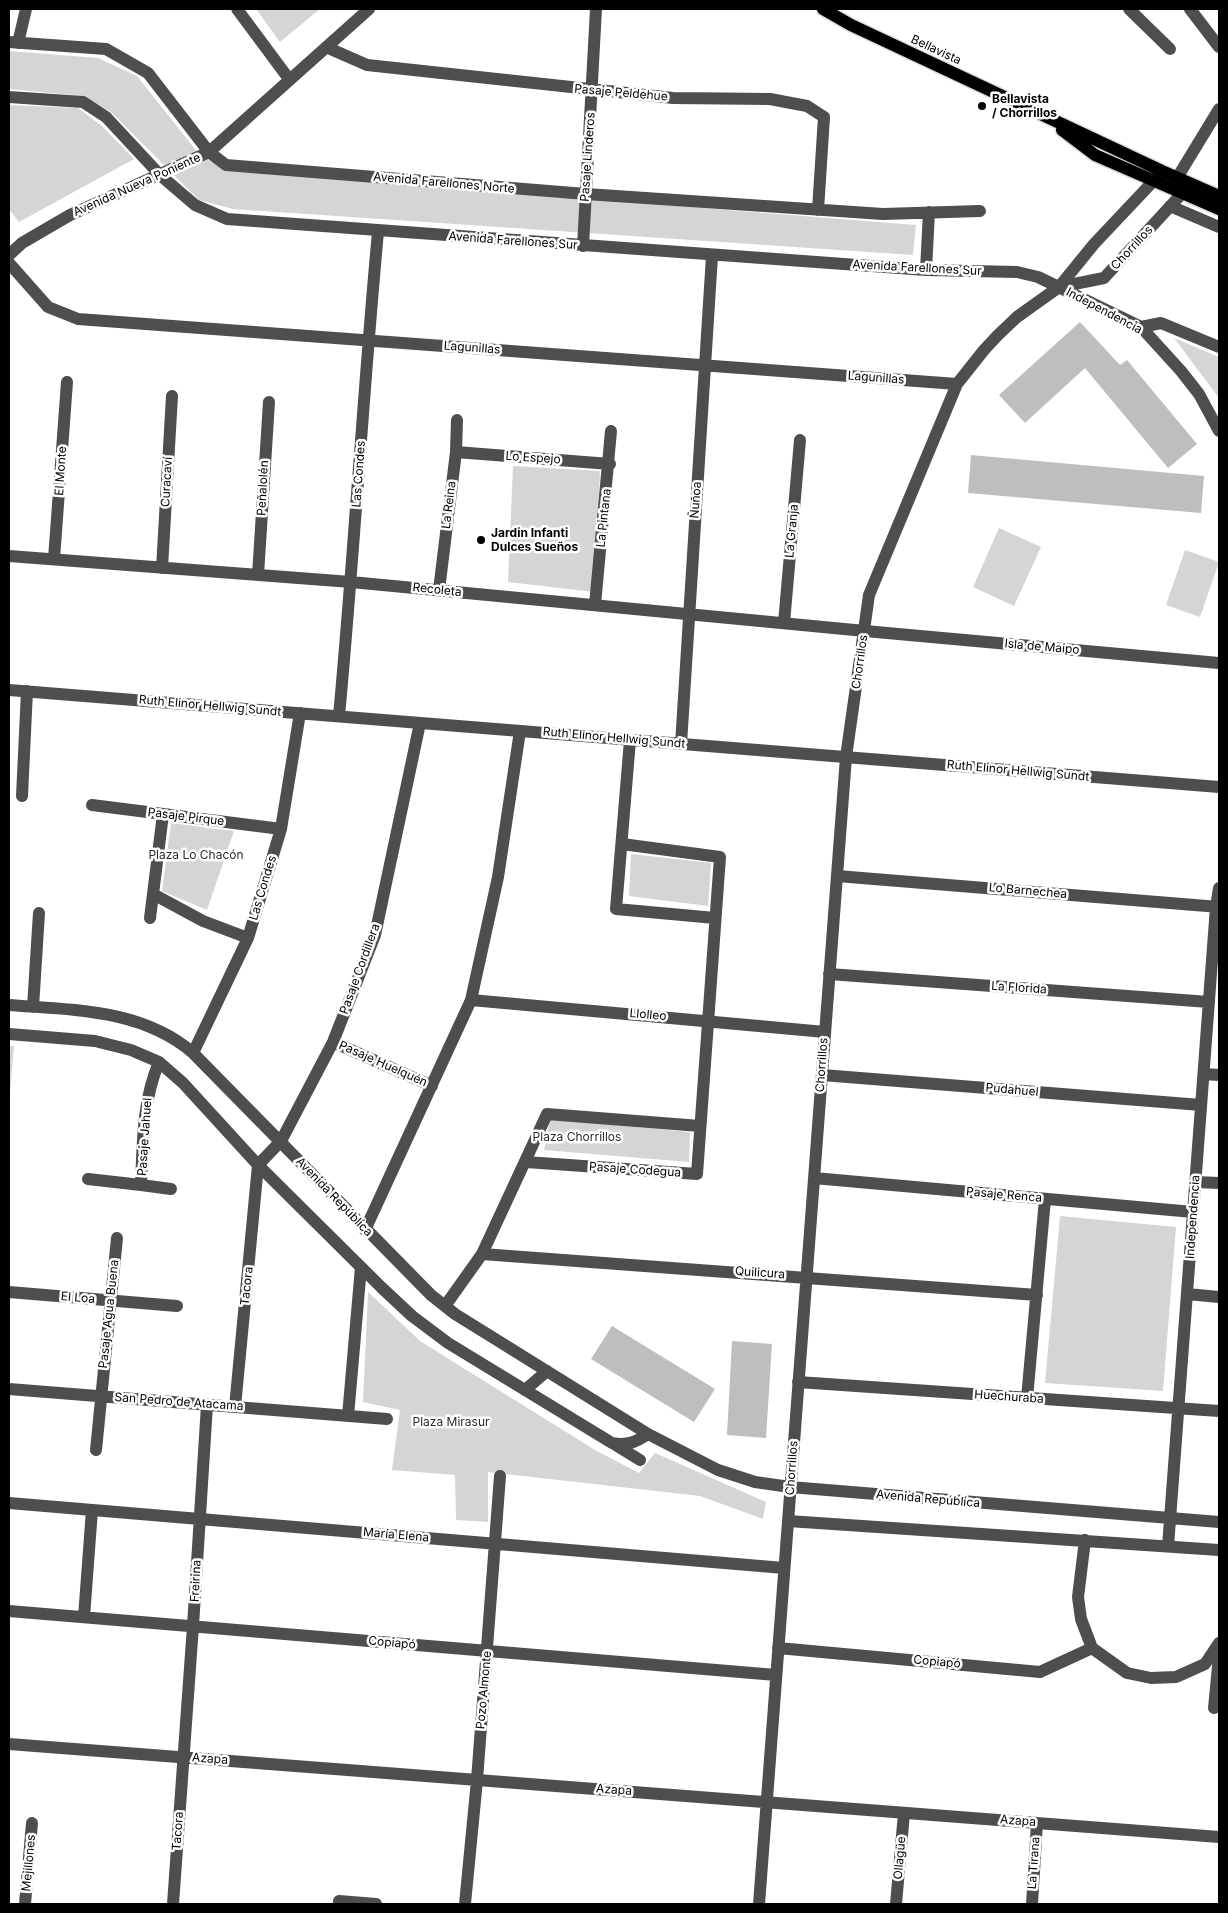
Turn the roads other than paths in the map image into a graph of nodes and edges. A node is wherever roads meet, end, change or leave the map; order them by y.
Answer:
1 (26, 9) edge
2 (237, 9) edge
3 (369, 9) edge
4 (596, 9) edge
5 (823, 9) edge
6 (1129, 9) edge
7 (1190, 9) edge
8 (14, 43) edge
9 (326, 47) junction
10 (1219, 47) edge
11 (1170, 49) dead end
12 (289, 79) junction
13 (592, 91) junction
14 (9, 97) edge
15 (1219, 109) edge
16 (1040, 114) junction
17 (210, 152) junction
18 (1162, 171) junction
19 (160, 175) junction
20 (1177, 178) junction
21 (1153, 181) junction
22 (1186, 188) junction
23 (586, 194) junction
24 (1219, 196) edge
25 (1170, 206) junction
26 (818, 210) junction
27 (1219, 210) edge
28 (980, 211) dead end
29 (929, 212) junction
30 (1219, 227) edge
31 (378, 232) junction
32 (583, 246) junction
33 (9, 255) edge
34 (712, 256) junction
35 (9, 263) edge
36 (926, 270) junction
37 (1059, 287) junction
38 (1141, 327) junction
39 (368, 341) junction
40 (1219, 347) edge
41 (706, 365) junction
42 (67, 382) dead end
43 (957, 384) junction
44 (172, 396) dead end
45 (269, 402) dead end
46 (458, 420) dead end
47 (611, 431) dead end
48 (1219, 431) edge
49 (800, 440) dead end
50 (456, 452) junction
51 (610, 464) junction
52 (9, 556) edge
53 (54, 559) junction
54 (162, 568) junction
55 (258, 575) junction
56 (351, 582) junction
57 (439, 590) junction
58 (595, 605) junction
59 (688, 614) junction
60 (784, 622) junction
61 (865, 631) junction
62 (1219, 663) edge
63 (9, 690) edge
64 (27, 692) junction
65 (300, 714) junction
66 (338, 716) junction
67 (420, 723) junction
68 (520, 731) junction
69 (630, 740) junction
70 (681, 744) junction
71 (846, 757) junction
72 (1219, 787) edge
73 (22, 796) dead end
74 (92, 805) dead end
75 (163, 814) junction
76 (281, 830) junction
77 (622, 844) junction
78 (837, 876) junction
79 (1219, 888) edge
80 (153, 894) junction
81 (1218, 907) edge
82 (39, 913) dead end
83 (150, 918) dead end
84 (715, 918) junction
85 (248, 938) junction
86 (829, 974) junction
87 (471, 1000) junction
88 (1209, 1002) junction
89 (9, 1004) edge
90 (33, 1007) junction
91 (708, 1020) junction
92 (825, 1032) junction
93 (9, 1034) edge
94 (333, 1042) junction
95 (193, 1053) junction
96 (159, 1062) junction
97 (1204, 1074) junction
98 (822, 1075) junction
99 (1219, 1075) edge
100 (432, 1086) junction
101 (1201, 1105) junction
102 (700, 1126) junction
103 (281, 1142) junction
104 (526, 1162) junction
105 (258, 1165) junction
106 (814, 1178) junction
107 (88, 1179) dead end
108 (1196, 1182) junction
109 (1219, 1183) edge
110 (141, 1185) junction
111 (171, 1189) dead end
112 (1045, 1199) junction
113 (1193, 1212) junction
114 (366, 1230) junction
115 (117, 1238) dead end
116 (482, 1254) junction
117 (361, 1267) junction
118 (807, 1276) junction
119 (9, 1292) edge
120 (1187, 1294) junction
121 (1037, 1295) junction
122 (1219, 1296) edge
123 (111, 1300) junction
124 (177, 1306) dead end
125 (444, 1306) junction
126 (547, 1371) junction
127 (798, 1382) junction
128 (9, 1389) edge
129 (525, 1390) junction
130 (101, 1396) junction
131 (1027, 1398) junction
132 (207, 1405) junction
133 (235, 1407) junction
134 (1179, 1408) junction
135 (1219, 1411) edge
136 (348, 1416) junction
137 (387, 1419) dead end
138 (648, 1434) junction
139 (607, 1440) junction
140 (96, 1450) dead end
141 (640, 1460) dead end
142 (500, 1476) dead end
143 (790, 1487) junction
144 (9, 1503) edge
145 (92, 1510) junction
146 (200, 1518) junction
147 (1170, 1519) junction
148 (788, 1521) junction
149 (1219, 1522) edge
150 (1085, 1540) junction
151 (496, 1544) junction
152 (1168, 1546) junction
153 (1219, 1550) edge
154 (784, 1568) junction
155 (9, 1611) edge
156 (84, 1617) junction
157 (193, 1626) junction
158 (1219, 1644) edge
159 (778, 1648) junction
160 (1092, 1648) junction
161 (488, 1650) junction
162 (1219, 1656) edge
163 (776, 1675) junction
164 (1214, 1708) dead end
165 (9, 1744) edge
166 (183, 1757) junction
167 (477, 1780) junction
168 (766, 1802) junction
169 (904, 1813) junction
170 (32, 1823) dead end
171 (1037, 1823) junction
172 (1219, 1837) edge
173 (25, 1904) edge
174 (173, 1904) edge
175 (339, 1904) edge
176 (376, 1904) edge
177 (465, 1904) edge
178 (758, 1904) edge
179 (896, 1904) edge
180 (1032, 1904) edge

1 - 8 street
2 - 12 street
3 - 9 street, Avenida Nueva Poniente
4 - 13 street, Pasaje Linderos
5 - 16 main road, Bellavista
6 - 11 street
7 - 10 street
8 - 17 street, Avenida Farellones Norte
9 - 12 street, Avenida Nueva Poniente
9 - 13 street, Pasaje Peldehue
12 - 17 street, Avenida Nueva Poniente
13 - 23 street, Pasaje Linderos
13 - 26 street, Pasaje Peldehue
14 - 19 street, Avenida Farellones Sur
15 - 20 street
16 - 18 main road, Bellavista
16 - 21 main road, Bellavista
17 - 19 street, Avenida Nueva Poniente
17 - 23 street, Avenida Farellones Norte
18 - 20 main road, Bellavista
18 - 21 street, Chorrillos
19 - 31 street, Avenida Farellones Sur
19 - 33 street, Avenida Nueva Poniente
20 - 22 main road, Bellavista
21 - 22 main road, Bellavista
21 - 37 street, Chorrillos
22 - 24 main road, Bellavista
22 - 25 street, Chorrillos
22 - 27 main road, Bellavista
23 - 26 street, Avenida Farellones Norte
23 - 32 street, Pasaje Linderos
25 - 30 street
25 - 37 street, Chorrillos
26 - 29 street, Avenida Farellones Norte
28 - 29 street, Avenida Farellones Norte
29 - 36 street
31 - 32 street, Avenida Farellones Sur
31 - 39 street, Las Condes
32 - 34 street, Avenida Farellones Sur
34 - 36 street, Avenida Farellones Sur
34 - 41 street, Ñuñoa
35 - 39 street, Lagunillas
36 - 37 street, Avenida Farellones Sur
37 - 38 street, Independencia
37 - 43 street, Chorrillos
38 - 40 street
38 - 48 street, Independencia
39 - 41 street, Lagunillas
39 - 56 street, Las Condes
41 - 43 street, Lagunillas
41 - 59 street, Ñuñoa
42 - 53 street, El Monte
43 - 61 street, Chorrillos
44 - 54 street, Curacaví
45 - 55 street, Peñalolén
46 - 50 street, La Reina
47 - 51 street, La Pintana
49 - 60 street, La Granja
50 - 51 street, Lo Espejo
50 - 57 street, La Reina
51 - 58 street, La Pintana
52 - 53 street, Recoleta
53 - 54 street, Recoleta
54 - 55 street, Recoleta
55 - 56 street, Recoleta
56 - 57 street, Recoleta
56 - 66 street, Las Condes
57 - 58 street, Recoleta
58 - 59 street, Recoleta
59 - 60 street, Recoleta
59 - 70 street, Ñuñoa
60 - 61 street, Recoleta
61 - 62 street, Isla de Maipo
61 - 71 street, Chorrillos
63 - 64 street, Ruth Elinor Hellwig Sundt
64 - 65 street, Ruth Elinor Hellwig Sundt
64 - 73 street
65 - 66 street, Ruth Elinor Hellwig Sundt
65 - 76 street, Las Condes
66 - 67 street, Ruth Elinor Hellwig Sundt
67 - 68 street, Ruth Elinor Hellwig Sundt
67 - 94 street, Pasaje Cordillera
68 - 69 street, Ruth Elinor Hellwig Sundt
68 - 87 street
69 - 70 street, Ruth Elinor Hellwig Sundt
69 - 77 street
70 - 71 street, Ruth Elinor Hellwig Sundt
71 - 72 street, Ruth Elinor Hellwig Sundt
71 - 78 street, Chorrillos
74 - 75 street, Pasaje Pirque
75 - 76 street, Pasaje Pirque
75 - 80 street
76 - 85 street, Las Condes
77 - 84 street, Pasaje Codegua
77 - 84 street
78 - 81 street, Lo Barnechea
78 - 86 street, Chorrillos
79 - 81 street, Independencia
80 - 83 street
80 - 85 street
81 - 88 street, Independencia
82 - 90 street
84 - 91 street, Pasaje Codegua
85 - 95 street, Las Condes
86 - 88 street, La Florida
86 - 92 street, Chorrillos
87 - 91 street, Llolleo
87 - 100 street
88 - 97 street, Independencia
89 - 90 street, Avenida República
90 - 95 street, Avenida República
91 - 92 street, Llolleo
91 - 102 street, Pasaje Codegua
92 - 98 street, Chorrillos
93 - 96 street
94 - 100 street, Pasaje Huelquén
94 - 103 street, Pasaje Cordillera
95 - 103 street, Avenida República
96 - 105 street
96 - 110 street, Pasaje Jahuel
97 - 99 street
97 - 101 street, Independencia
98 - 101 street, Pudahuel
98 - 106 street, Chorrillos
100 - 114 street
101 - 108 street, Independencia
102 - 104 street
102 - 104 street, Pasaje Codegua
103 - 105 street, Pasaje Cordillera
103 - 114 street, Avenida República
104 - 116 street
105 - 117 street
105 - 133 street, Tacora
106 - 112 street, Pasaje Renca
106 - 118 street, Chorrillos
107 - 110 street, Pasaje Jahuel
108 - 109 street
108 - 113 street, Independencia
110 - 111 street, Pasaje Jahuel
112 - 113 street, Pasaje Renca
112 - 121 street
113 - 120 street, Independencia
114 - 125 street, Avenida República
115 - 123 street, Pasaje Agua Buena
116 - 118 street, Quilicura
116 - 125 street
117 - 129 street
117 - 136 street
118 - 121 street, Quilicura
118 - 127 street, Chorrillos
119 - 123 street, El Loa
120 - 122 street
120 - 134 street, Independencia
121 - 131 street
123 - 124 street, El Loa
123 - 130 street, Pasaje Agua Buena
125 - 126 street, Avenida República
126 - 129 street
126 - 138 street, Avenida República
127 - 131 street, Huechuraba
127 - 143 street, Chorrillos
128 - 130 street, San Pedro de Atacama
129 - 139 street
130 - 132 street, San Pedro de Atacama
130 - 140 street, Pasaje Agua Buena
131 - 134 street, Huechuraba
132 - 133 street, San Pedro de Atacama
132 - 146 street, Freirina
133 - 136 street, San Pedro de Atacama
134 - 135 street, Huechuraba
134 - 147 street, Independencia
136 - 137 street, San Pedro de Atacama
138 - 139 street
138 - 143 street, Avenida República
139 - 141 street
142 - 151 street, Pozo Almonte
143 - 147 street, Avenida República
143 - 148 street, Chorrillos
144 - 145 street, María Elena
145 - 146 street, María Elena
145 - 156 street
146 - 151 street, María Elena
146 - 157 street, Freirina
147 - 149 street, Avenida República
147 - 152 street, Independencia
148 - 150 street
148 - 154 street, Chorrillos
150 - 152 street
150 - 160 street
151 - 154 street, María Elena
151 - 161 street, Pozo Almonte
152 - 153 street
154 - 159 street, Chorrillos
155 - 156 street, Copiapó
156 - 157 street, Copiapó
157 - 161 street, Copiapó
157 - 166 street, Freirina
158 - 160 street
159 - 160 street, Copiapó
159 - 163 street, Chorrillos
161 - 163 street, Copiapó
161 - 167 street, Pozo Almonte
162 - 164 street
163 - 168 street, Chorrillos
165 - 166 street, Azapa
166 - 167 street, Azapa
166 - 174 street, Tacora
167 - 168 street, Azapa
167 - 177 street, Pozo Almonte
168 - 169 street, Azapa
168 - 178 street, Chorrillos
169 - 171 street, Azapa
169 - 179 street, Ollagüe
170 - 173 street, Mejillones
171 - 172 street, Azapa
171 - 180 street, La Tirana
175 - 176 street

